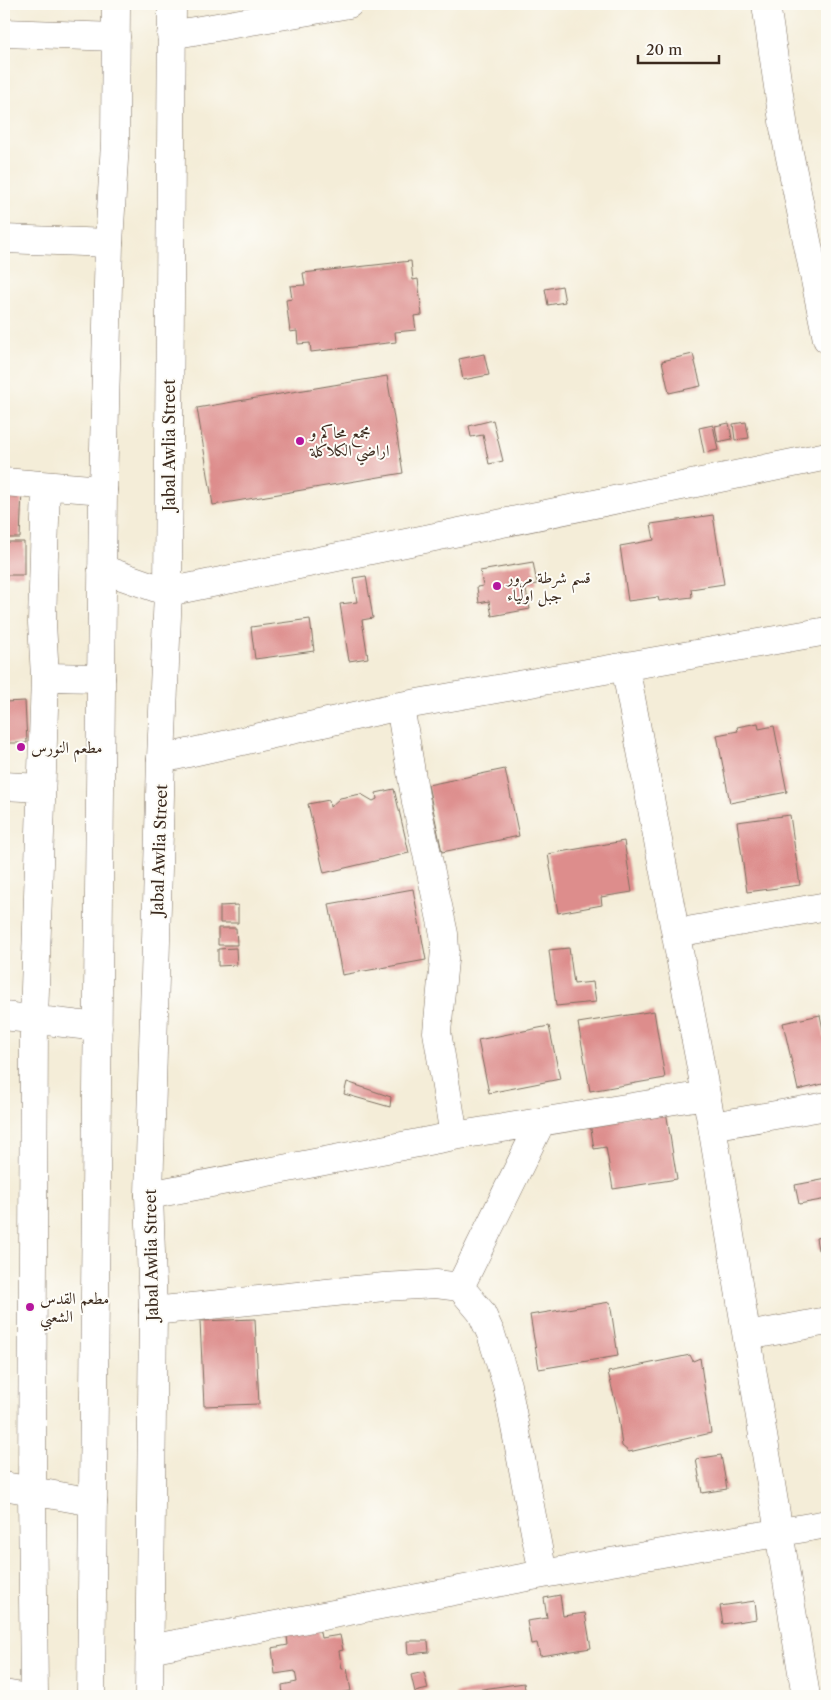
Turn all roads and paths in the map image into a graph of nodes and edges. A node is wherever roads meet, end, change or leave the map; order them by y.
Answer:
1 (116, 4) edge
2 (172, 4) edge
3 (350, 4) edge
4 (766, 4) edge
5 (4, 33) edge
6 (171, 35) junction
7 (116, 37) junction
8 (4, 239) edge
9 (109, 243) junction
10 (827, 339) edge
11 (827, 456) edge
12 (4, 482) edge
13 (46, 486) junction
14 (103, 490) junction
15 (102, 569) junction
16 (168, 592) junction
17 (827, 631) edge
18 (625, 666) junction
19 (44, 677) junction
20 (101, 678) junction
21 (400, 706) junction
22 (161, 759) junction
23 (4, 786) edge
24 (41, 788) junction
25 (827, 906) edge
26 (676, 933) junction
27 (4, 1016) edge
28 (34, 1020) junction
29 (98, 1027) junction
30 (706, 1095) junction
31 (827, 1106) edge
32 (541, 1122) junction
33 (712, 1126) junction
34 (454, 1136) junction
35 (149, 1195) junction
36 (460, 1287) junction
37 (153, 1311) junction
38 (827, 1321) edge
39 (748, 1336) junction
40 (4, 1486) edge
41 (32, 1492) junction
42 (93, 1502) junction
43 (827, 1524) edge
44 (779, 1533) junction
45 (542, 1574) junction
46 (149, 1649) junction
47 (4, 1694) edge
48 (16, 1696) edge
49 (34, 1696) edge
50 (91, 1696) edge
51 (149, 1696) edge
52 (806, 1696) edge

1 - 7 street
2 - 6 street, Jabal Awlia Street
3 - 6 street
4 - 10 street
5 - 7 street
6 - 16 street, Jabal Awlia Street
7 - 9 street
8 - 9 street
9 - 14 street
11 - 16 street
12 - 13 street
13 - 14 street
13 - 19 street
14 - 15 street
15 - 16 street
15 - 20 street
16 - 22 street, Jabal Awlia Street
17 - 18 street
18 - 21 street
18 - 26 street
19 - 20 street
19 - 24 street
20 - 29 street
21 - 22 street
21 - 34 street
22 - 35 street, Jabal Awlia Street
23 - 24 street
24 - 28 street
25 - 26 street
26 - 30 street
27 - 28 street
28 - 29 street
28 - 41 street
29 - 42 street
30 - 32 street
30 - 33 street
31 - 33 street
32 - 34 street
32 - 36 street
33 - 39 street
34 - 35 street
35 - 37 street, Jabal Awlia Street
36 - 37 street
36 - 45 street
37 - 46 street, Jabal Awlia Street
38 - 39 street
39 - 44 street
40 - 41 street
41 - 42 street
41 - 49 street
42 - 50 street
43 - 44 street
44 - 45 street
44 - 52 street
45 - 46 street
46 - 51 street, Jabal Awlia Street
47 - 48 street

